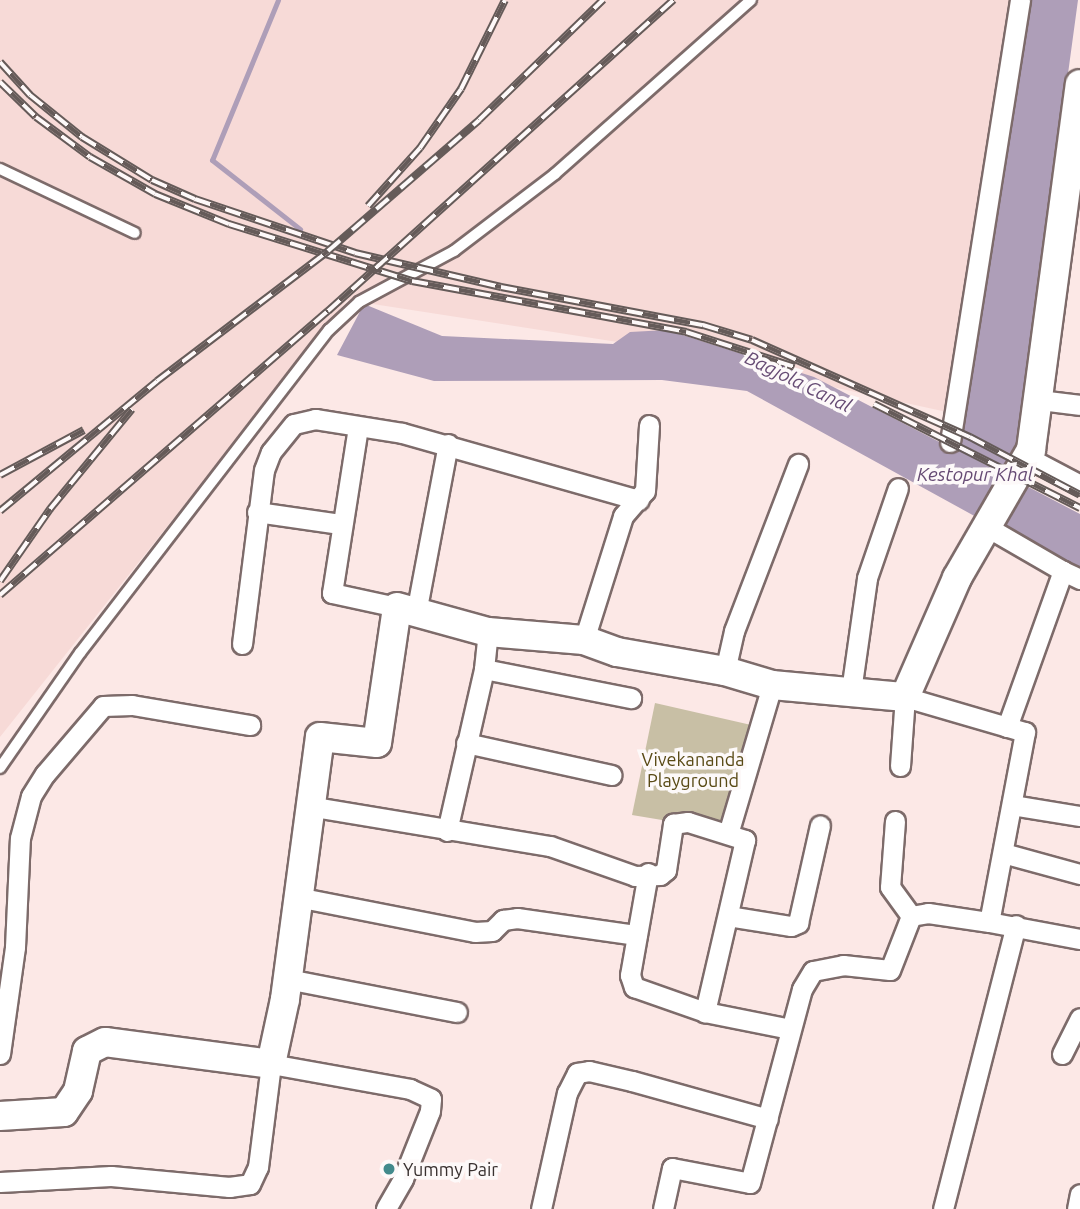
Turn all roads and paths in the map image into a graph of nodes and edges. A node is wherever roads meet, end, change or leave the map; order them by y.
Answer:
1 (751, 0) edge
2 (1020, 0) edge
3 (1080, 83) edge
4 (0, 169) edge
5 (135, 233) dead end
6 (1041, 400) junction
7 (1080, 405) edge
8 (649, 425) dead end
9 (358, 427) junction
10 (950, 442) dead end
11 (448, 444) junction
12 (1026, 459) junction
13 (798, 464) dead end
14 (1080, 485) edge
15 (898, 488) dead end
16 (639, 500) junction
17 (257, 512) junction
18 (341, 524) junction
19 (987, 527) junction
20 (1072, 575) edge
21 (407, 610) junction
22 (488, 632) junction
23 (584, 640) junction
24 (242, 644) dead end
25 (484, 670) junction
26 (725, 671) junction
27 (772, 685) junction
28 (851, 691) junction
29 (905, 697) junction
30 (631, 698) dead end
31 (250, 725) dead end
32 (1007, 727) junction
33 (466, 743) junction
34 (900, 766) dead end
35 (0, 768) edge
36 (611, 775) dead end
37 (308, 806) junction
38 (1012, 806) junction
39 (1080, 816) edge
40 (895, 821) dead end
41 (820, 825) dead end
42 (447, 831) junction
43 (727, 834) junction
44 (1003, 853) junction
45 (648, 873) junction
46 (1080, 874) edge
47 (297, 897) junction
48 (727, 916) junction
49 (911, 916) junction
50 (989, 922) junction
51 (1016, 925) junction
52 (637, 935) junction
53 (1080, 939) edge
54 (287, 979) junction
55 (457, 1012) dead end
56 (705, 1012) junction
57 (1080, 1018) edge
58 (790, 1029) junction
59 (0, 1054) edge
60 (1062, 1054) dead end
61 (271, 1064) junction
62 (0, 1116) edge
63 (768, 1119) junction
64 (0, 1182) edge
65 (1080, 1194) edge
66 (386, 1209) edge
67 (541, 1209) edge
68 (663, 1209) edge
69 (943, 1209) edge
70 (1077, 1209) edge

1 - 35 lane
2 - 10 street
3 - 6 street
4 - 5 lane
6 - 7 street
6 - 12 street
8 - 16 street
9 - 11 street
9 - 17 street
9 - 18 street
11 - 16 street
11 - 21 street
12 - 14 street
12 - 19 street
13 - 26 street
15 - 28 street
16 - 23 street
17 - 18 street
17 - 24 street
18 - 21 street
19 - 20 street
19 - 29 street
20 - 32 street
21 - 22 street
21 - 37 street
22 - 23 street
22 - 25 street
23 - 26 street
25 - 30 street
25 - 33 street
26 - 27 street
27 - 28 street
27 - 43 street
28 - 29 street
29 - 32 street
29 - 34 street
31 - 59 street
32 - 38 street
33 - 36 street
33 - 42 street
37 - 42 street
37 - 47 street
38 - 39 street
38 - 44 street
40 - 49 street
41 - 48 street
42 - 45 street
43 - 45 street
43 - 48 street
44 - 46 street
44 - 50 street
45 - 52 street
47 - 52 street
47 - 54 street
48 - 56 street
49 - 50 street
49 - 58 street
50 - 51 street
51 - 53 street
51 - 69 street
52 - 56 street
54 - 55 street
54 - 61 street
56 - 58 street
57 - 60 street
58 - 63 street
61 - 62 street
61 - 64 street
61 - 66 street
63 - 67 street
63 - 68 street
65 - 70 street

